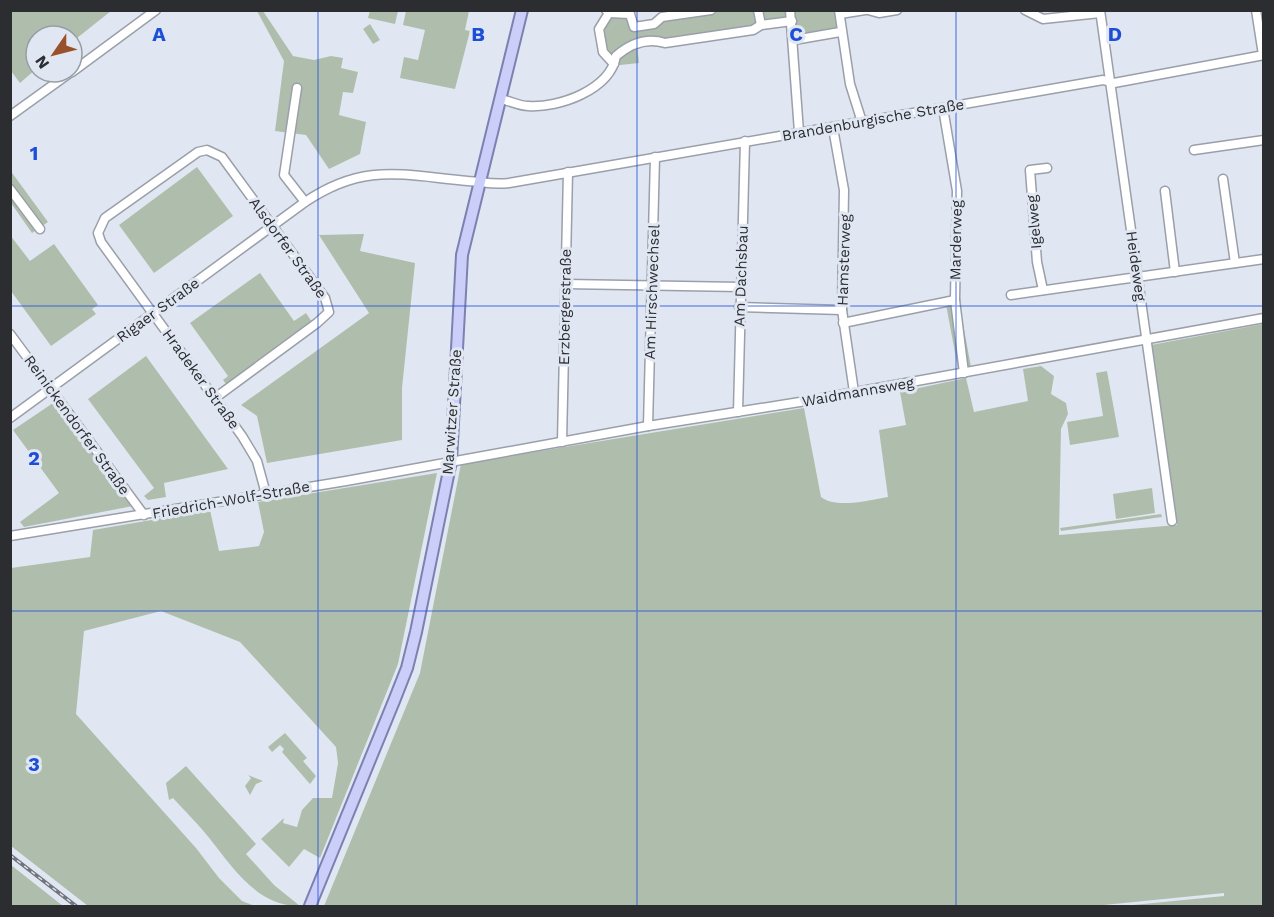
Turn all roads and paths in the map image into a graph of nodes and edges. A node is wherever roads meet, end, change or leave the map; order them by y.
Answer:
1 (156, 10) edge
2 (522, 10) edge
3 (711, 10) edge
4 (758, 10) edge
5 (790, 10) edge
6 (866, 10) edge
7 (897, 10) edge
8 (1025, 10) edge
9 (1256, 10) edge
10 (607, 12) edge
11 (840, 12) edge
12 (1100, 12) edge
13 (792, 21) junction
14 (761, 25) junction
15 (634, 27) junction
16 (840, 32) junction
17 (794, 40) junction
18 (636, 43) junction
19 (1263, 55) edge
20 (84, 63) edge
21 (614, 64) junction
22 (1109, 81) junction
23 (55, 84) edge
24 (297, 88) dead end
25 (501, 99) junction
26 (943, 108) junction
27 (10, 116) edge
28 (862, 122) junction
29 (832, 128) junction
30 (799, 132) junction
31 (1263, 140) edge
32 (745, 141) junction
33 (1194, 150) dead end
34 (655, 157) junction
35 (1047, 168) dead end
36 (568, 172) junction
37 (1223, 178) dead end
38 (482, 183) junction
39 (10, 189) edge
40 (1165, 191) dead end
41 (305, 202) junction
42 (272, 226) junction
43 (40, 229) dead end
44 (101, 242) joint
45 (1263, 259) edge
46 (1235, 263) junction
47 (1175, 272) junction
48 (1138, 277) junction
49 (566, 284) junction
50 (651, 286) junction
51 (740, 287) junction
52 (1043, 290) junction
53 (1011, 295) dead end
54 (955, 300) junction
55 (739, 307) junction
56 (842, 310) junction
57 (153, 314) junction
58 (1263, 318) edge
59 (843, 323) junction
60 (10, 334) edge
61 (1146, 339) junction
62 (964, 373) junction
63 (50, 388) junction
64 (854, 392) junction
65 (215, 398) junction
66 (738, 412) junction
67 (10, 418) edge
68 (648, 426) junction
69 (562, 442) junction
70 (451, 461) junction
71 (266, 494) junction
72 (144, 515) junction
73 (1172, 521) dead end
74 (10, 536) edge
75 (310, 906) edge

1 - 20 street
2 - 25 main road, Marwitzer Straße
3 - 15 street
4 - 14 street
5 - 13 street
6 - 7 street
6 - 11 street
8 - 12 street
9 - 19 street
10 - 15 street
10 - 21 street
11 - 16 street
12 - 22 street, Heideweg
13 - 14 street
13 - 17 street
14 - 18 street
15 - 18 street
16 - 17 street
16 - 28 street
17 - 30 street
18 - 21 street
19 - 22 street, Brandenburgische Straße
21 - 25 street
22 - 26 street, Brandenburgische Straße
22 - 48 street, Heideweg
23 - 27 street
24 - 41 street
25 - 38 main road, Marwitzer Straße
26 - 28 street, Brandenburgische Straße
26 - 54 street, Marderweg
28 - 29 street, Brandenburgische Straße
29 - 30 street, Brandenburgische Straße
29 - 56 street, Hamsterweg
30 - 32 street, Brandenburgische Straße
31 - 33 street
32 - 34 street, Brandenburgische Straße
32 - 51 street, Am Dachsbau
34 - 36 street, Brandenburgische Straße
34 - 50 street, Am Hirschwechsel
35 - 52 street, Igelweg
36 - 38 street, Brandenburgische Straße
36 - 49 street, Erzbergerstraße
37 - 46 street
38 - 41 street, Rigaer Straße
38 - 70 main road, Marwitzer Straße
39 - 43 street
40 - 47 street
41 - 42 street, Rigaer Straße
42 - 44 street, Alsdorfer Straße
42 - 57 street, Rigaer Straße
42 - 65 street, Alsdorfer Straße
44 - 57 street, Hradeker Straße
45 - 46 street
46 - 47 street
47 - 48 street
48 - 52 street
48 - 61 street, Heideweg
49 - 50 street
49 - 69 street, Erzbergerstraße
50 - 51 street
50 - 68 street, Am Hirschwechsel
51 - 55 street, Am Dachsbau
52 - 53 street
54 - 59 street
54 - 62 street, Marderweg
55 - 56 street
55 - 66 street, Am Dachsbau
56 - 59 street, Hamsterweg
57 - 63 street, Rigaer Straße
57 - 65 street, Hradeker Straße
58 - 61 street, Waidmannsweg
59 - 64 street, Hamsterweg
60 - 63 street, Reinickendorfer Straße
61 - 62 street, Waidmannsweg
61 - 73 street, Heideweg
62 - 64 street, Waidmannsweg
63 - 67 street, Rigaer Straße
63 - 72 street, Reinickendorfer Straße
64 - 66 street, Waidmannsweg
65 - 71 street, Hradeker Straße
66 - 68 street, Waidmannsweg
68 - 69 street, Waidmannsweg
69 - 70 street, Waidmannsweg
70 - 71 street, Friedrich-Wolf-Straße
70 - 75 main road, Marwitzer Straße
71 - 72 street, Friedrich-Wolf-Straße
72 - 74 street, Friedrich-Wolf-Straße

